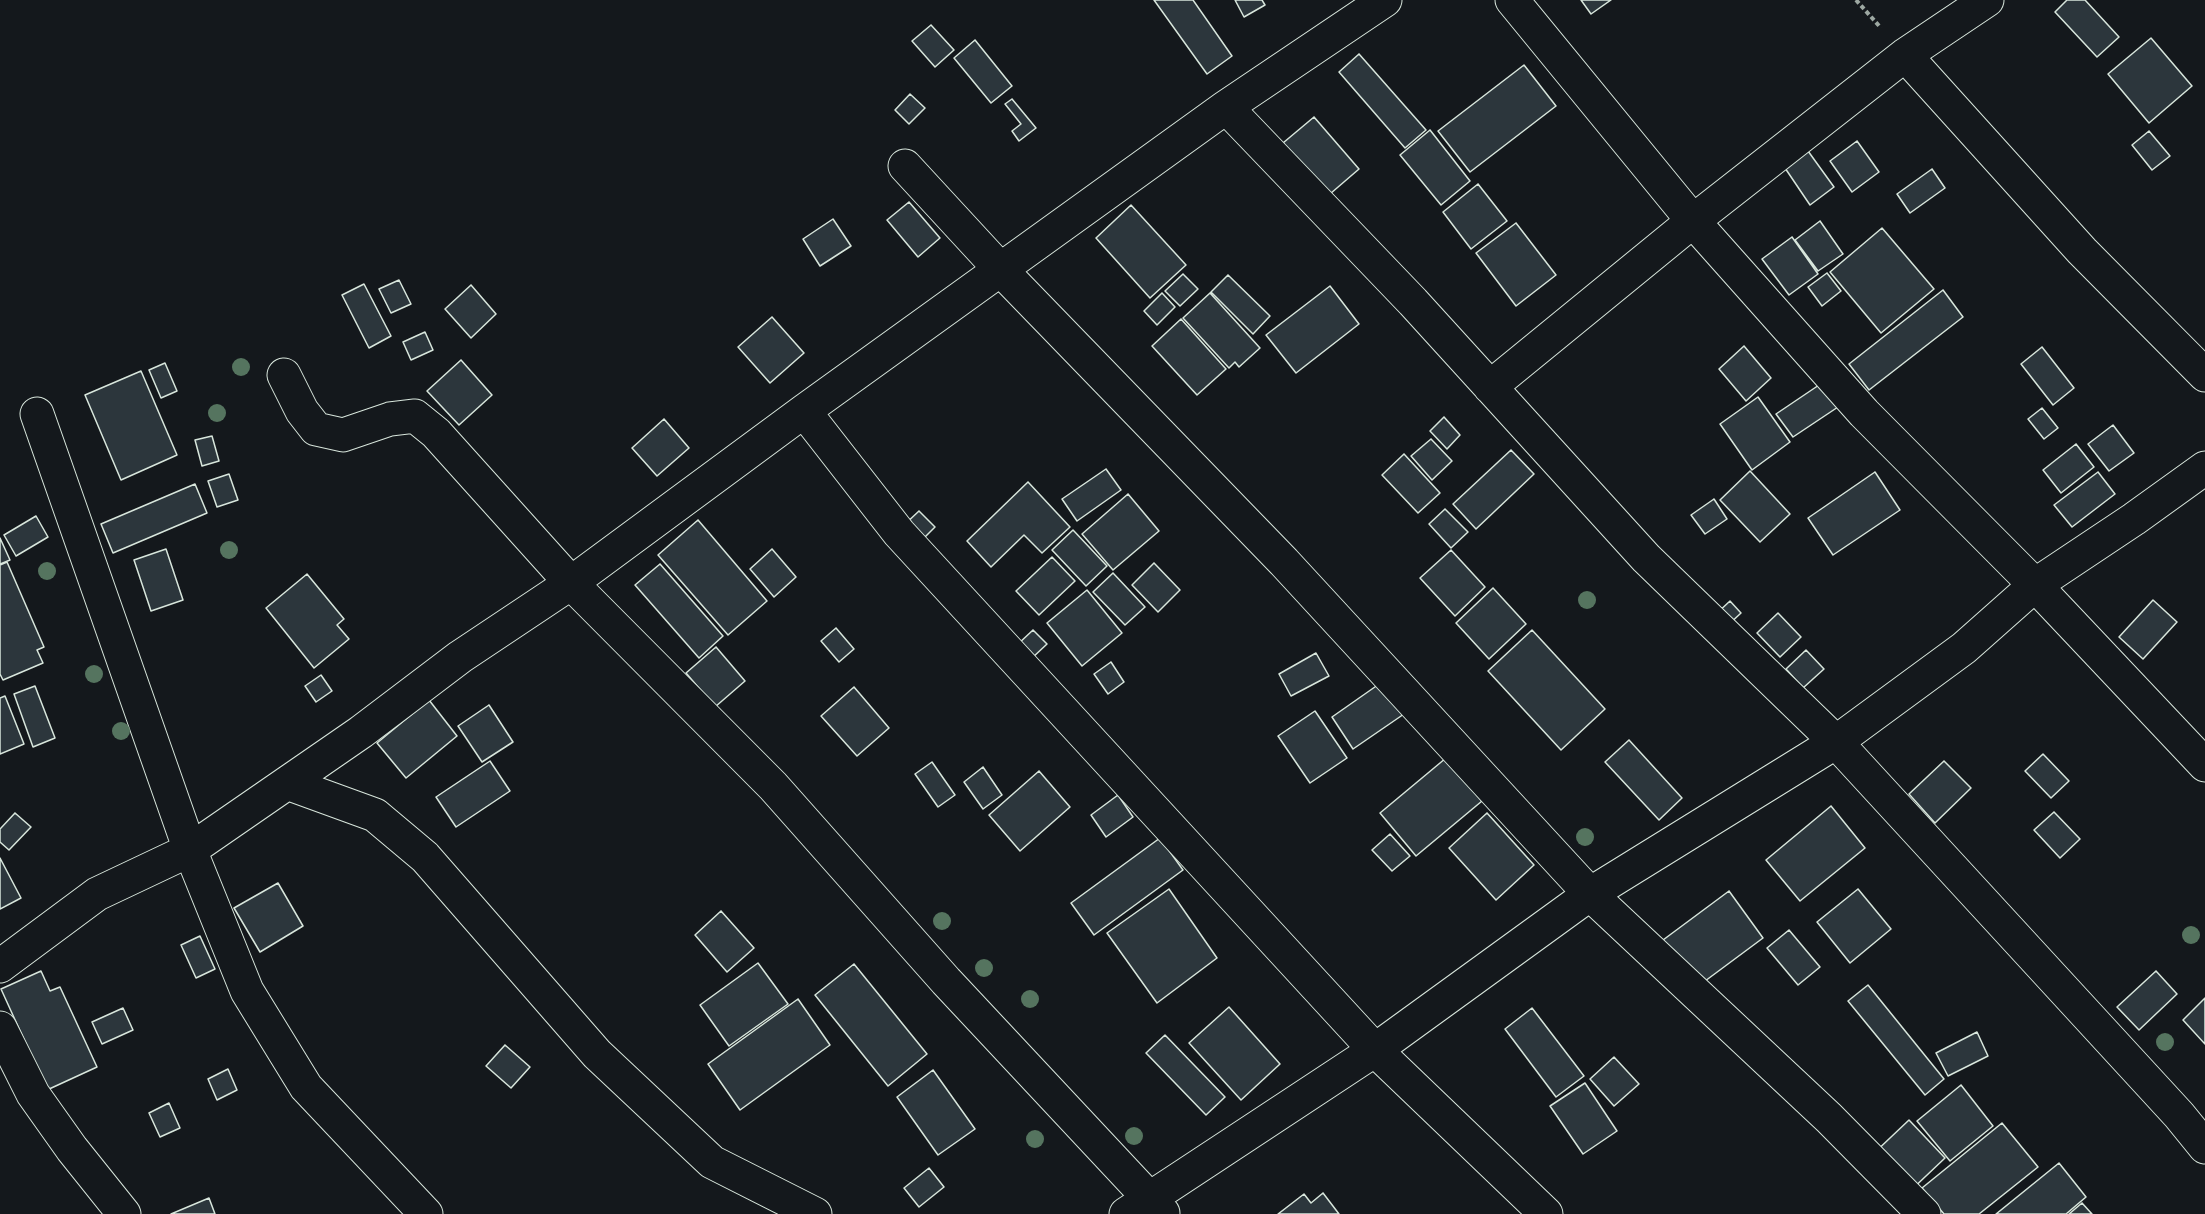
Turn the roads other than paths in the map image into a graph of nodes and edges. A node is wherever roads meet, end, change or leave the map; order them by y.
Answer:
1 (1385, 0) edge
2 (1512, 0) edge
3 (1987, 0) edge
4 (1905, 55) junction
5 (1226, 107) junction
6 (905, 166) dead end
7 (1693, 221) junction
8 (1000, 269) junction
9 (284, 375) dead end
10 (2205, 375) edge
11 (1490, 387) junction
12 (804, 411) junction
13 (37, 414) dead end
14 (2205, 468) edge
15 (571, 583) junction
16 (2035, 585) junction
17 (1836, 742) junction
18 (2205, 765) edge
19 (287, 783) junction
20 (190, 850) junction
21 (1590, 894) junction
22 (0, 966) edge
23 (0, 1028) edge
24 (1375, 1050) junction
25 (2205, 1147) edge
26 (1146, 1208) edge
27 (123, 1214) edge
28 (426, 1214) edge
29 (815, 1214) edge
30 (1546, 1214) edge
31 (1924, 1214) edge

1 - 5 street
2 - 7 street
3 - 4 street
4 - 7 street
4 - 10 street
5 - 8 street
5 - 11 street
6 - 8 street
7 - 11 street
7 - 16 street
8 - 12 street
8 - 21 street
9 - 15 street
11 - 17 street
12 - 15 street
12 - 24 street
13 - 20 street
14 - 16 street
15 - 19 street
15 - 26 street
16 - 17 street
16 - 18 street
17 - 21 street
17 - 25 street
19 - 20 street
19 - 29 street
20 - 22 street
20 - 28 street
21 - 24 street
21 - 31 street
23 - 27 street
24 - 26 street
24 - 30 street

